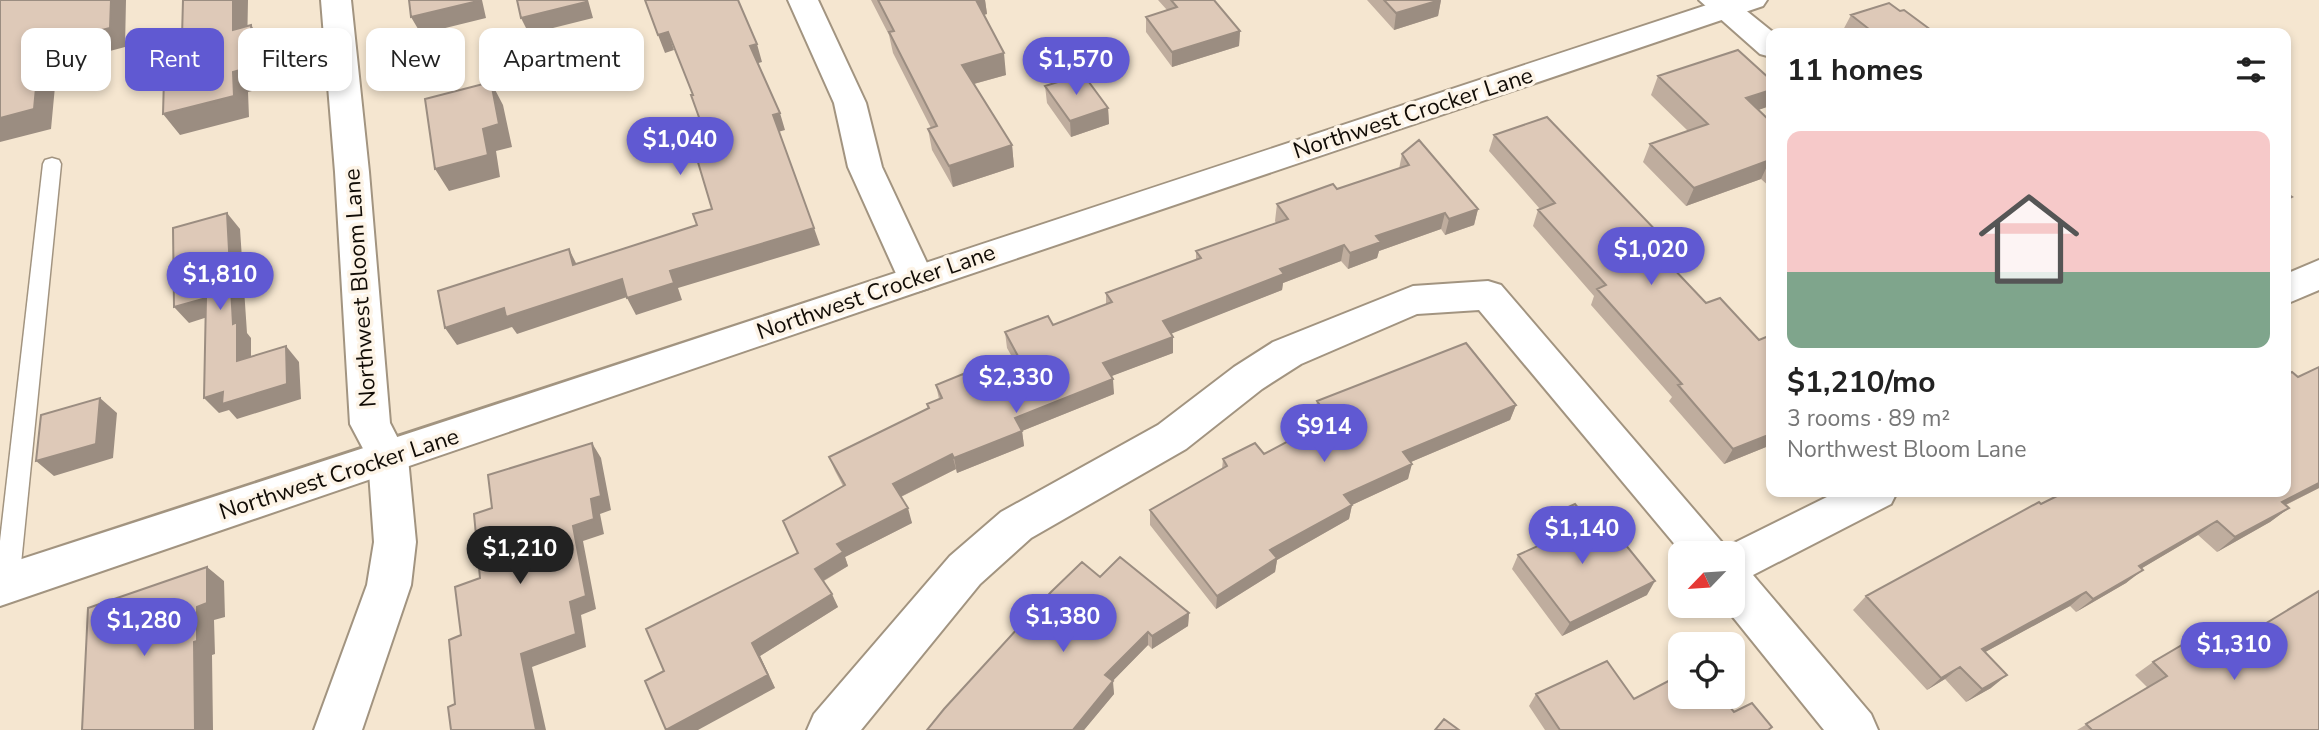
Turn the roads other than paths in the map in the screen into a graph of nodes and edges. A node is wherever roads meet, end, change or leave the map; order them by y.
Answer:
1 (336, 0) edge
2 (803, 0) edge
3 (1730, 3) edge
4 (1766, 42) edge
5 (52, 164) dead end
6 (2319, 274) edge
7 (916, 278) junction
8 (2291, 288) edge
9 (388, 458) junction
10 (1866, 497) edge
11 (1698, 541) edge
12 (1745, 558) edge
13 (4, 585) edge
14 (1745, 598) edge
15 (338, 730) edge
16 (831, 730) edge
17 (1854, 730) edge

1 - 9 street, Northwest Bloom Lane
2 - 7 street
3 - 4 street
3 - 7 street, Northwest Crocker Lane
5 - 13 lane
6 - 8 street
7 - 9 street, Northwest Crocker Lane
9 - 13 street, Northwest Crocker Lane
9 - 15 street, Northwest Bloom Lane
10 - 12 street
11 - 16 street
14 - 17 street

